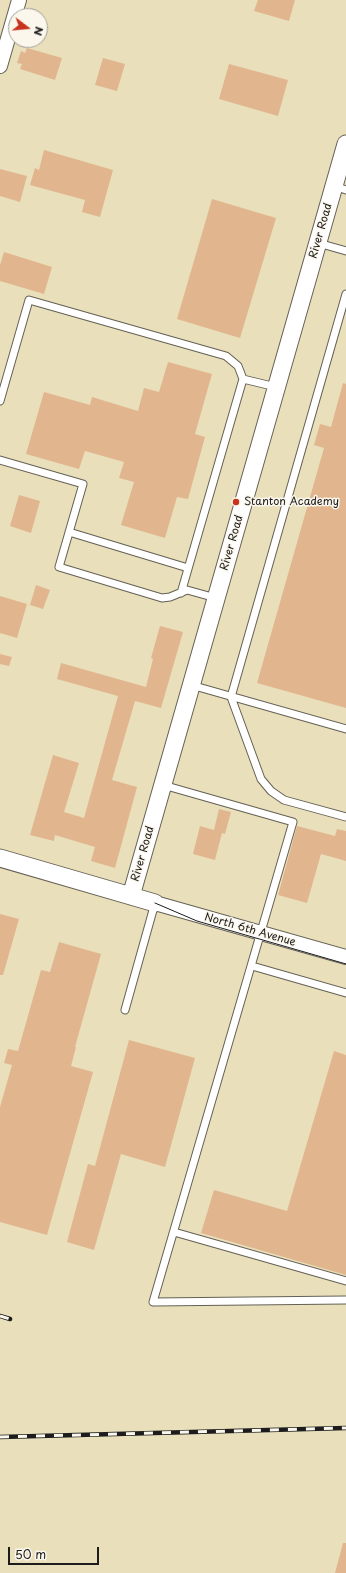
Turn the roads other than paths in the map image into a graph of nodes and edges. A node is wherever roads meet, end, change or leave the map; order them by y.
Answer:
1 (19, 0) edge
2 (0, 66) edge
3 (346, 144) edge
4 (340, 188) edge
5 (318, 243) junction
6 (346, 251) edge
7 (346, 294) edge
8 (243, 378) junction
9 (276, 387) junction
10 (0, 401) edge
11 (0, 460) edge
12 (69, 532) junction
13 (188, 568) junction
14 (181, 593) junction
15 (216, 598) junction
16 (191, 685) junction
17 (231, 697) junction
18 (346, 730) edge
19 (162, 785) junction
20 (346, 817) edge
21 (0, 858) edge
22 (131, 896) junction
23 (155, 903) junction
24 (262, 933) junction
25 (346, 957) edge
26 (252, 966) junction
27 (346, 993) edge
28 (125, 1010) dead end
29 (174, 1232) junction
30 (346, 1281) edge
31 (346, 1300) edge

1 - 2 street
3 - 4 street, River Road
4 - 5 street, River Road
5 - 6 lane
5 - 9 street, River Road
7 - 17 lane
8 - 9 lane
8 - 10 lane
8 - 13 lane
9 - 15 street, River Road
11 - 12 lane
12 - 13 lane
12 - 14 lane
13 - 14 lane
14 - 15 lane
15 - 16 street, River Road
16 - 17 lane
16 - 19 street, River Road
17 - 18 lane
17 - 20 lane
19 - 22 street, River Road
19 - 24 lane
21 - 22 street
22 - 23 street
23 - 24 street, North 6th Avenue
23 - 28 lane
24 - 25 street, North 6th Avenue
24 - 26 lane
26 - 27 lane
26 - 29 lane
29 - 30 lane
29 - 31 lane

